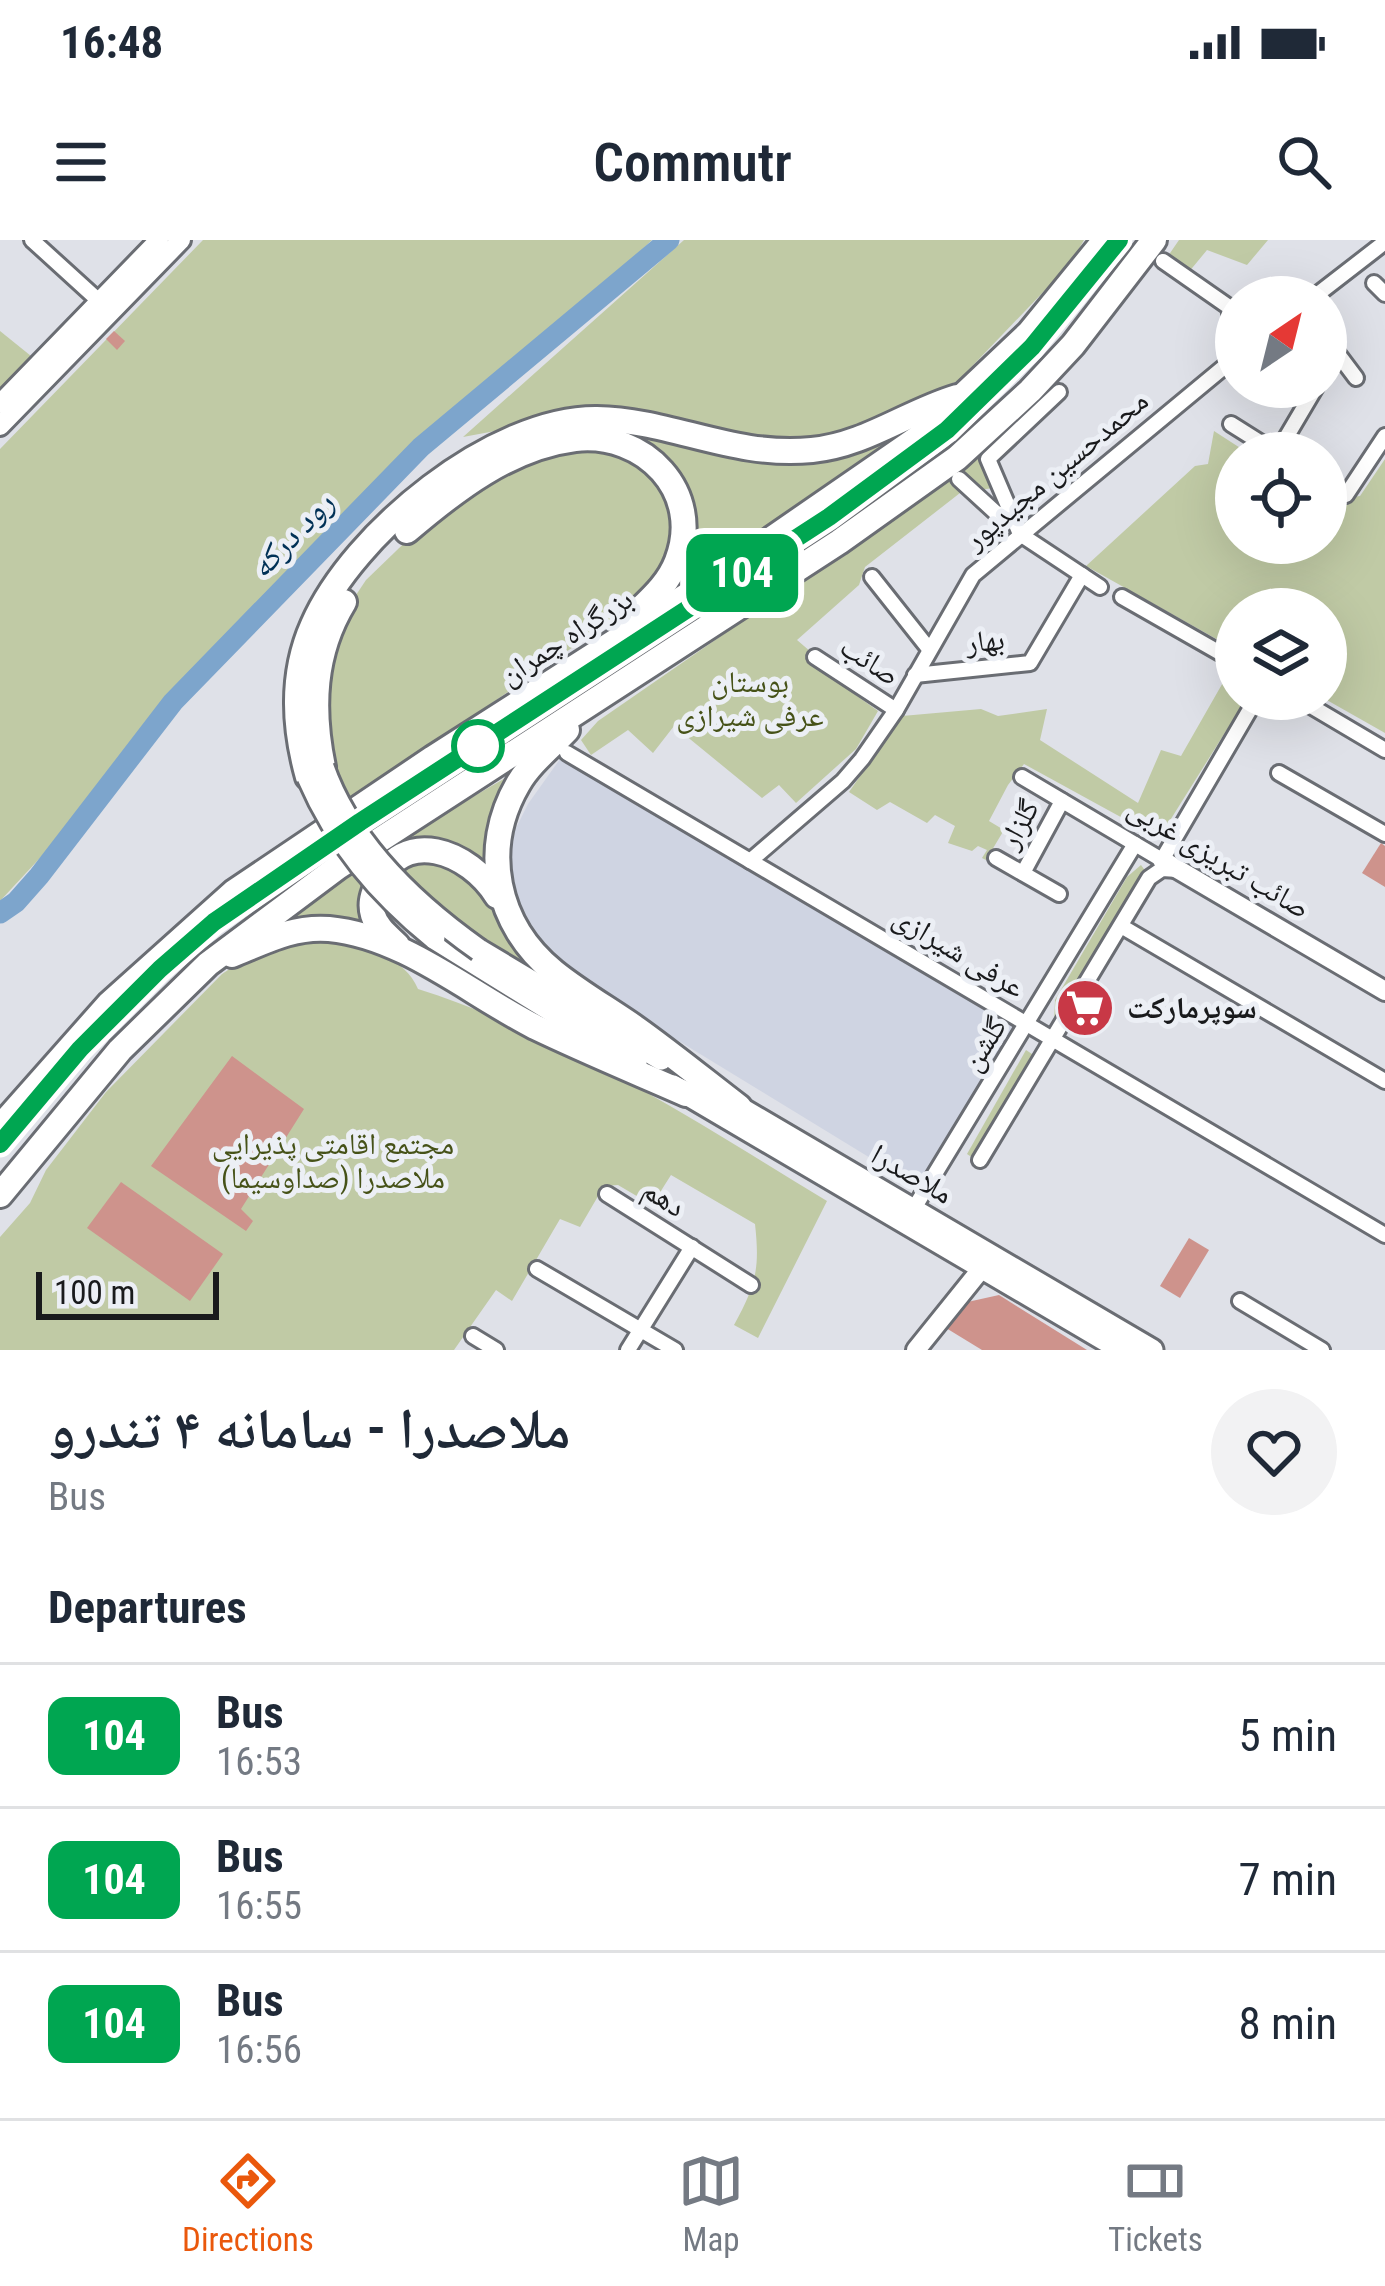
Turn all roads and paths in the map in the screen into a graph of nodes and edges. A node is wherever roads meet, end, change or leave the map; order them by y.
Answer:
1 (32, 240) edge
2 (159, 240) edge
3 (181, 240) edge
4 (1105, 240) edge
5 (1376, 244) edge
6 (1159, 251) edge
7 (1339, 276) edge
8 (1215, 296) edge
9 (99, 301) junction
10 (1347, 366) edge
11 (1215, 372) edge
12 (1356, 378) dead end
13 (970, 392) junction
14 (1059, 392) dead end
15 (0, 404) edge
16 (1231, 424) dead end
17 (0, 426) edge
18 (1244, 432) edge
19 (1385, 436) edge
20 (959, 478) dead end
21 (1347, 493) edge
22 (1016, 527) junction
23 (1082, 575) junction
24 (872, 577) dead end
25 (1100, 587) dead end
26 (1122, 597) dead end
27 (604, 648) junction
28 (929, 649) junction
29 (1215, 650) edge
30 (815, 657) dead end
31 (915, 675) junction
32 (602, 695) junction
33 (896, 710) junction
34 (1245, 720) edge
35 (1335, 720) edge
36 (1385, 750) edge
37 (567, 753) dead end
38 (316, 772) junction
39 (1280, 773) dead end
40 (1022, 777) dead end
41 (1062, 801) junction
42 (1385, 834) edge
43 (1135, 844) junction
44 (996, 858) dead end
45 (750, 861) junction
46 (1171, 865) junction
47 (1023, 872) junction
48 (1059, 894) dead end
49 (502, 903) junction
50 (1121, 926) junction
51 (409, 956) junction
52 (208, 964) junction
53 (1385, 991) edge
54 (1028, 1024) junction
55 (1053, 1040) junction
56 (638, 1055) junction
57 (1385, 1081) edge
58 (686, 1094) junction
59 (739, 1107) junction
60 (0, 1127) edge
61 (980, 1160) dead end
62 (607, 1194) dead end
63 (0, 1196) edge
64 (913, 1210) junction
65 (1385, 1235) edge
66 (692, 1247) junction
67 (982, 1268) junction
68 (537, 1269) dead end
69 (751, 1285) dead end
70 (1240, 1301) dead end
71 (641, 1330) junction
72 (473, 1336) dead end
73 (496, 1350) edge
74 (628, 1350) edge
75 (675, 1350) edge
76 (916, 1350) edge
77 (1122, 1350) edge
78 (1152, 1350) edge
79 (1322, 1350) edge

1 - 9 street
2 - 9 main road
3 - 17 main road
4 - 13 highway, بزرگراه چمران
5 - 7 street
6 - 8 street
6 - 32 highway
9 - 15 main road
10 - 12 street
11 - 22 street, محمدحسین مجیدپور
13 - 27 highway, بزرگراه چمران
13 - 38 highway
14 - 22 street
16 - 18 street
19 - 21 street
20 - 22 street
22 - 23 street
22 - 28 street, محمدحسین مجیدپور
23 - 25 street
23 - 31 street, بهار
24 - 28 street
26 - 29 street
27 - 38 highway
27 - 60 highway, بزرگراه چمران
28 - 31 street, محمدحسین مجیدپور
30 - 33 street, صائب
31 - 33 street, محمدحسین مجیدپور
32 - 49 highway
32 - 52 highway
33 - 45 street, محمدحسین مجیدپور
34 - 46 street
35 - 36 street
37 - 45 street, عرفی شیرازی
38 - 56 main road, bridge
38 - 56 main road, bridge
39 - 42 street
40 - 41 street, صائب تبریزی غربی
41 - 43 street, صائب تبریزی غربی
41 - 47 street, گلزار
43 - 46 street, صائب تبریزی غربی
43 - 54 street, گلشن
44 - 47 street, گلزار
45 - 54 street, عرفی شیرازی
46 - 50 street, گلشن
46 - 53 main road, صائب تبریزی غربی
47 - 48 street, گلزار
49 - 51 highway
49 - 59 highway
50 - 55 street, گلشن
50 - 57 street
51 - 52 highway
51 - 58 highway
52 - 63 highway
54 - 55 street, عرفی شیرازی
54 - 64 street, گلشن
55 - 61 street, گلشن
55 - 65 street, عرفی شیرازی
56 - 58 main road, ملاصدرا
56 - 59 main road, ملاصدرا
58 - 67 main road, ملاصدرا
59 - 64 main road, ملاصدرا
62 - 66 street, دهم
64 - 78 main road, ملاصدرا
66 - 69 street, دهم
66 - 71 street
67 - 76 main road
67 - 77 main road, ملاصدرا
68 - 71 street
70 - 79 street
71 - 74 street
71 - 75 street
72 - 73 street

